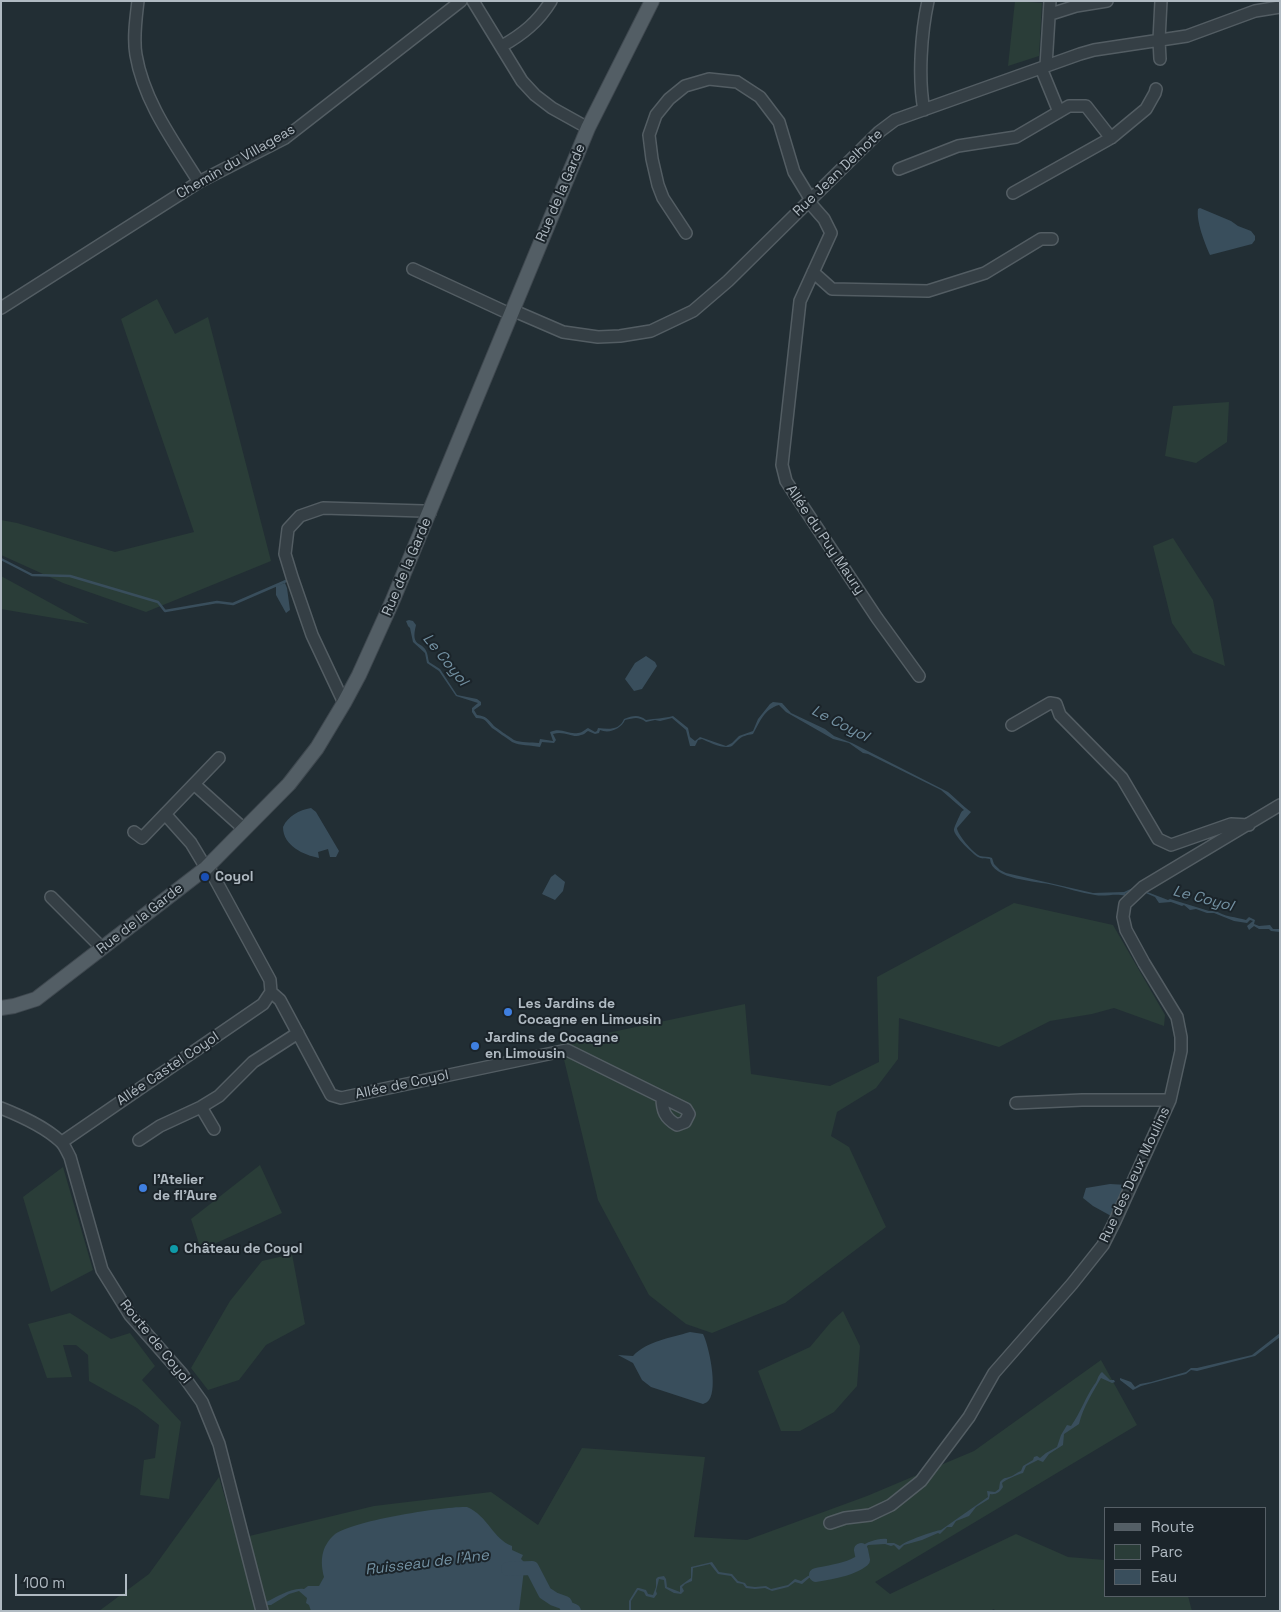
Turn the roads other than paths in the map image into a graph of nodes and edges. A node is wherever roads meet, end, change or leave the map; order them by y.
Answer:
1 (138, 1) edge
2 (461, 1) edge
3 (473, 1) edge
4 (551, 1) edge
5 (652, 1) edge
6 (928, 1) edge
7 (1107, 1) edge
8 (1161, 1) edge
9 (1050, 7) edge
10 (1280, 7) edge
11 (1159, 40) junction
12 (502, 46) junction
13 (1160, 59) dead end
14 (1044, 67) junction
15 (1156, 88) dead end
16 (924, 110) junction
17 (1059, 112) junction
18 (588, 128) junction
19 (1111, 138) junction
20 (899, 169) dead end
21 (199, 182) junction
22 (1014, 193) dead end
23 (809, 201) junction
24 (686, 233) dead end
25 (1052, 239) dead end
26 (413, 269) dead end
27 (813, 272) junction
28 (2, 307) edge
29 (511, 312) junction
30 (430, 513) junction
31 (919, 676) dead end
32 (344, 702) junction
33 (1012, 725) dead end
34 (219, 758) dead end
35 (194, 784) junction
36 (1280, 805) edge
37 (165, 814) junction
38 (1249, 825) junction
39 (244, 829) junction
40 (134, 832) dead end
41 (207, 867) junction
42 (51, 897) dead end
43 (102, 948) junction
44 (271, 992) junction
45 (1, 1008) edge
46 (298, 1033) junction
47 (662, 1097) dead end
48 (1170, 1100) junction
49 (1016, 1103) dead end
50 (201, 1107) junction
51 (1, 1108) edge
52 (214, 1129) dead end
53 (138, 1140) dead end
54 (62, 1142) junction
55 (830, 1523) dead end
56 (262, 1611) edge

1 - 21 street
2 - 21 street, Chemin du Villageas
3 - 12 street
4 - 12 street
5 - 18 main road, Rue de la Garde
6 - 16 street
7 - 9 street
8 - 11 street
9 - 14 street
10 - 11 street, Rue Jean Delhote
11 - 13 street
11 - 14 street, Rue Jean Delhote
12 - 18 street
14 - 16 street, Rue Jean Delhote
14 - 17 street
15 - 19 street
16 - 23 street, Rue Jean Delhote
17 - 19 street
17 - 20 street
18 - 29 main road, Rue de la Garde
19 - 22 street
21 - 28 street, Chemin du Villageas
23 - 24 street
23 - 27 street, Allée du Puy Maury
23 - 29 street, Rue Jean Delhote
25 - 27 street
26 - 29 street, Rue Jean Delhote
27 - 31 street, Allée du Puy Maury
29 - 30 main road, Rue de la Garde
30 - 32 main road, Rue de la Garde
30 - 32 street
32 - 39 main road, Rue de la Garde
33 - 38 street
34 - 35 street
35 - 37 street
35 - 39 street
36 - 38 street, Rue des Deux Moulins
37 - 40 street
37 - 41 street, Allée de Coyol
38 - 48 street, Rue des Deux Moulins
39 - 41 main road, Rue de la Garde
41 - 43 main road, Rue de la Garde
41 - 44 street, Allée de Coyol
42 - 43 street
43 - 45 main road, Rue de la Garde
44 - 46 street, Allée de Coyol
44 - 54 street, Allée Castel Coyol
46 - 47 street, Allée de Coyol
46 - 50 street
48 - 49 street
48 - 55 street, Rue des Deux Moulins
50 - 52 street
50 - 53 street
51 - 54 street
54 - 56 street, Route de Coyol

